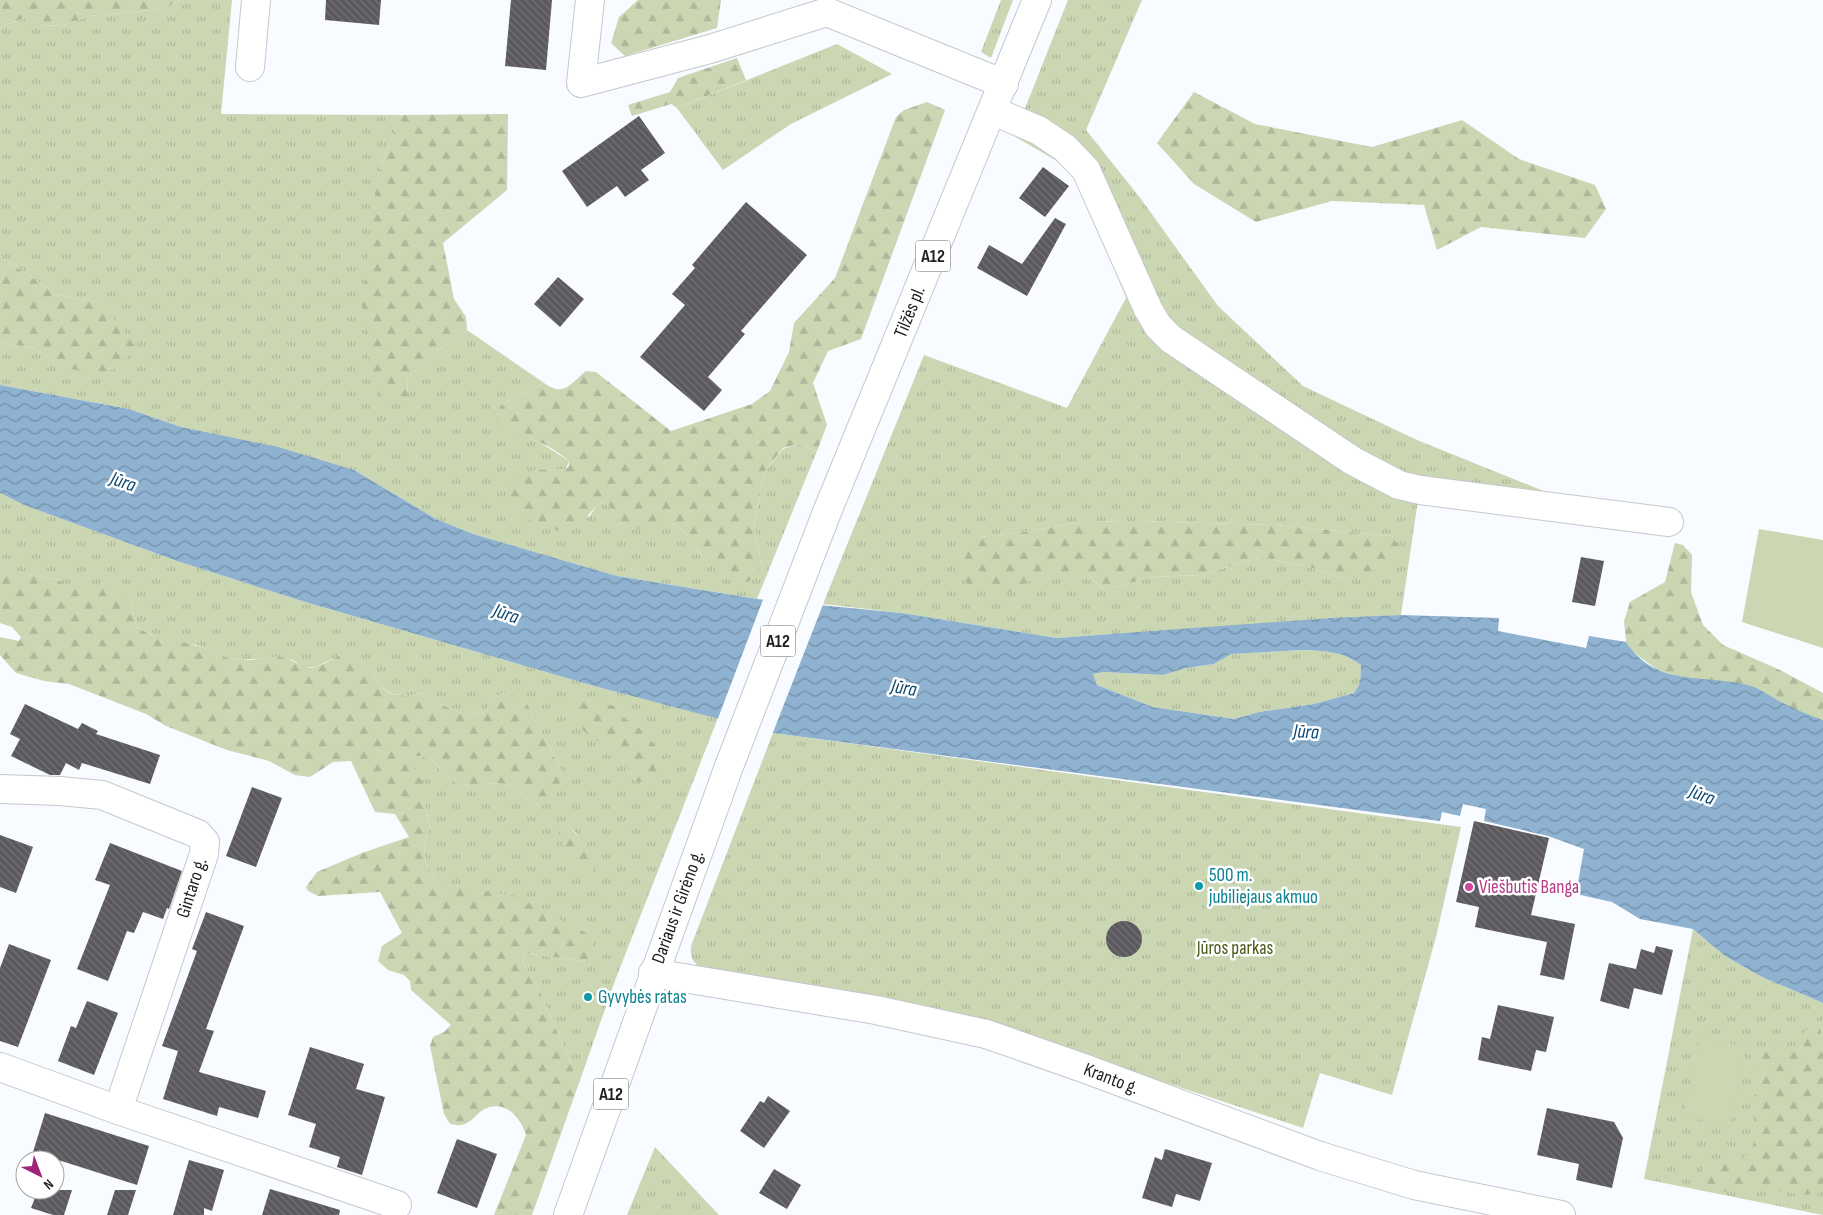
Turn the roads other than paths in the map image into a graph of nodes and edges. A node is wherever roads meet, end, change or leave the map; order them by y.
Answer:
1 (256, 0) edge
2 (590, 0) edge
3 (1037, 0) edge
4 (250, 67) dead end
5 (1004, 84) junction
6 (993, 111) junction
7 (1669, 522) dead end
8 (728, 769) joint
9 (0, 789) edge
10 (653, 973) junction
11 (0, 1067) edge
12 (118, 1110) junction
13 (397, 1205) dead end
14 (568, 1215) edge
15 (1561, 1215) edge

1 - 4 main road
2 - 5 main road
3 - 5 main road, Tilžės pl. / A12
5 - 6 main road, Tilžės pl. / A12
6 - 7 main road
6 - 8 main road, Tilžės pl. / A12
8 - 10 main road, Dariaus ir Girėno g. / A12
9 - 12 main road, Gintaro g.
10 - 14 main road, Dariaus ir Girėno g. / A12
10 - 15 main road, Kranto g.
11 - 12 main road
12 - 13 main road

